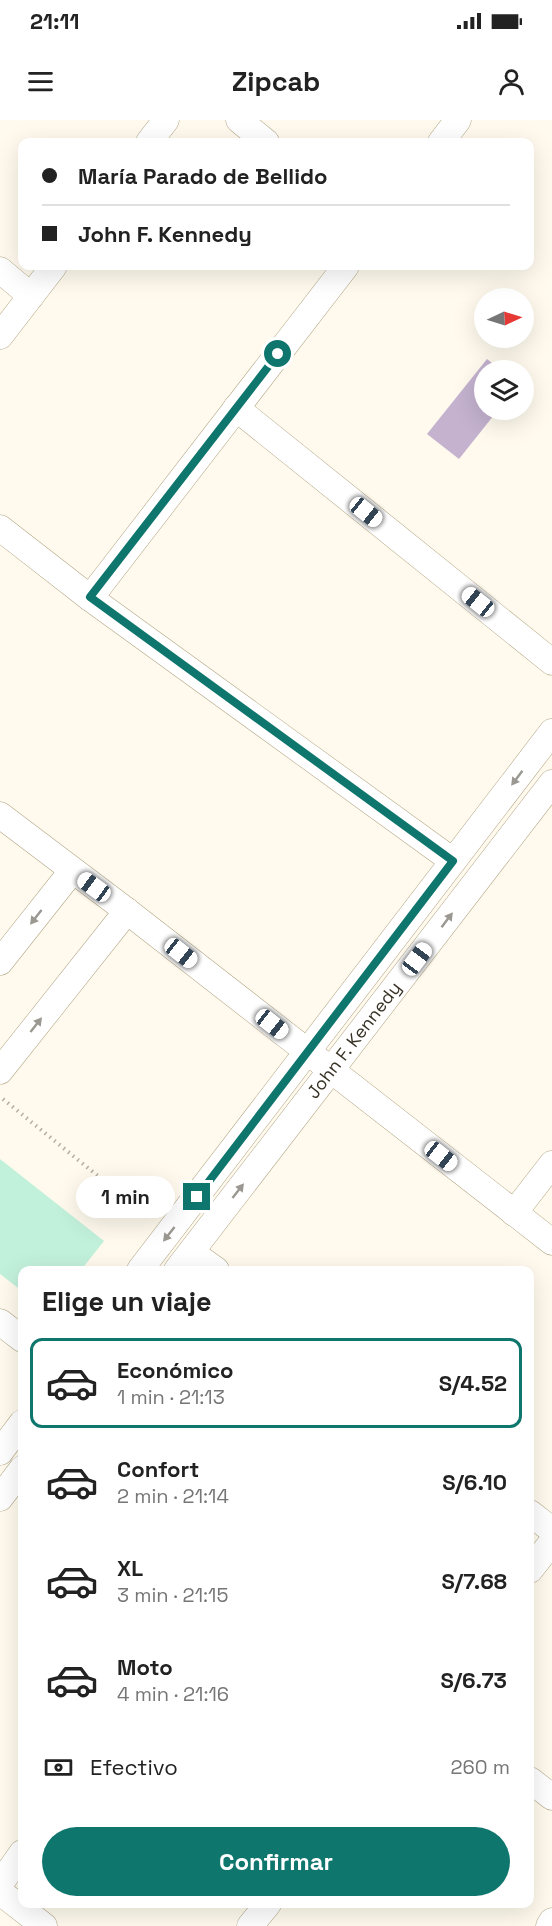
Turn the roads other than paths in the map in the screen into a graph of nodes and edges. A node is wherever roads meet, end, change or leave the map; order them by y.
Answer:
1 (166, 120) edge
2 (239, 120) edge
3 (458, 120) edge
4 (152, 138) edge
5 (261, 138) edge
6 (444, 138) edge
7 (0, 270) edge
8 (51, 270) edge
9 (343, 270) edge
10 (31, 296) junction
11 (0, 336) edge
12 (237, 408) junction
13 (0, 528) edge
14 (90, 597) junction
15 (552, 662) edge
16 (552, 732) edge
17 (552, 783) edge
18 (0, 815) edge
19 (453, 861) junction
20 (72, 871) junction
21 (127, 911) junction
22 (0, 962) edge
23 (308, 1052) junction
24 (0, 1071) edge
25 (332, 1071) junction
26 (552, 1164) edge
27 (514, 1213) junction
28 (552, 1242) edge
29 (184, 1261) edge
30 (143, 1266) edge
31 (202, 1266) edge
32 (0, 1322) edge
33 (18, 1336) edge
34 (18, 1428) edge
35 (0, 1452) edge
36 (18, 1474) edge
37 (0, 1498) edge
38 (534, 1516) edge
39 (552, 1530) edge
40 (552, 1542) edge
41 (534, 1565) edge
42 (534, 1783) edge
43 (552, 1797) edge
44 (18, 1859) edge
45 (0, 1884) edge
46 (0, 1892) edge
47 (18, 1906) edge
48 (21, 1908) edge
49 (265, 1908) edge
50 (552, 1921) edge
51 (44, 1926) edge
52 (250, 1926) edge
53 (549, 1926) edge

1 - 4 street
2 - 5 street
3 - 6 street
7 - 10 street
8 - 10 street
9 - 12 street
10 - 11 street
12 - 14 street
12 - 15 street
13 - 14 street
14 - 19 street
16 -> 19 street, John F. Kennedy
25 -> 17 street, John F. Kennedy
18 - 20 street
19 - 23 street, John F. Kennedy
20 - 21 street
20 -> 22 street
21 - 23 street
24 -> 21 street
23 - 25 street
23 -> 30 street, John F. Kennedy
25 - 27 street
29 -> 25 street, John F. Kennedy
26 - 27 street
27 - 28 street
29 - 31 street
32 - 33 street
34 - 35 street
36 - 37 street
38 - 39 street
40 - 41 street
42 - 43 street
44 - 45 street
46 - 47 street
48 - 51 street
49 - 52 street
50 - 53 street

